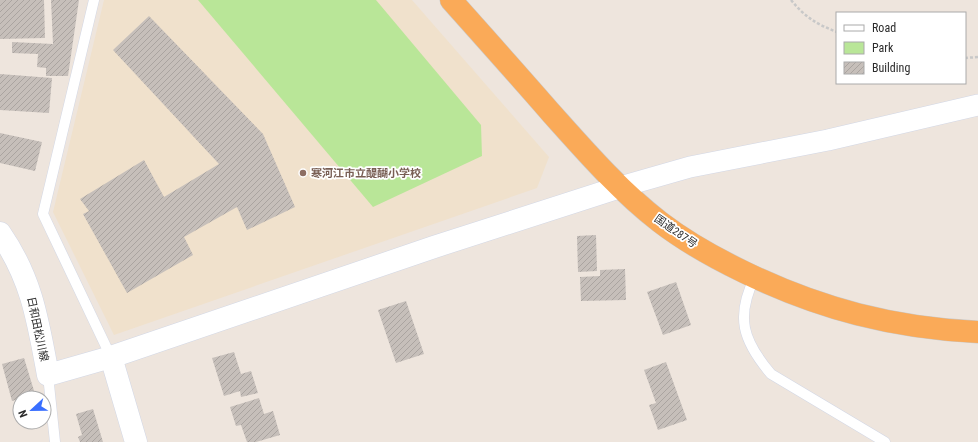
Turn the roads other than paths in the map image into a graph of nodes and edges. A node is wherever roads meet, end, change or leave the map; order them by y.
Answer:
1 (94, 0) edge
2 (451, 0) edge
3 (978, 104) edge
4 (620, 187) junction
5 (0, 233) edge
6 (755, 278) junction
7 (978, 332) edge
8 (111, 357) junction
9 (48, 374) junction
10 (55, 442) edge
11 (136, 442) edge
12 (885, 442) edge

1 - 8 lane
2 - 4 highway, 国道287号
3 - 4 street
4 - 6 highway, 国道287号
4 - 8 street, 日和田松川線
5 - 9 street, 日和田松川線
6 - 7 highway, 国道287号
6 - 12 lane
8 - 9 street, 日和田松川線
8 - 11 street
9 - 10 lane

